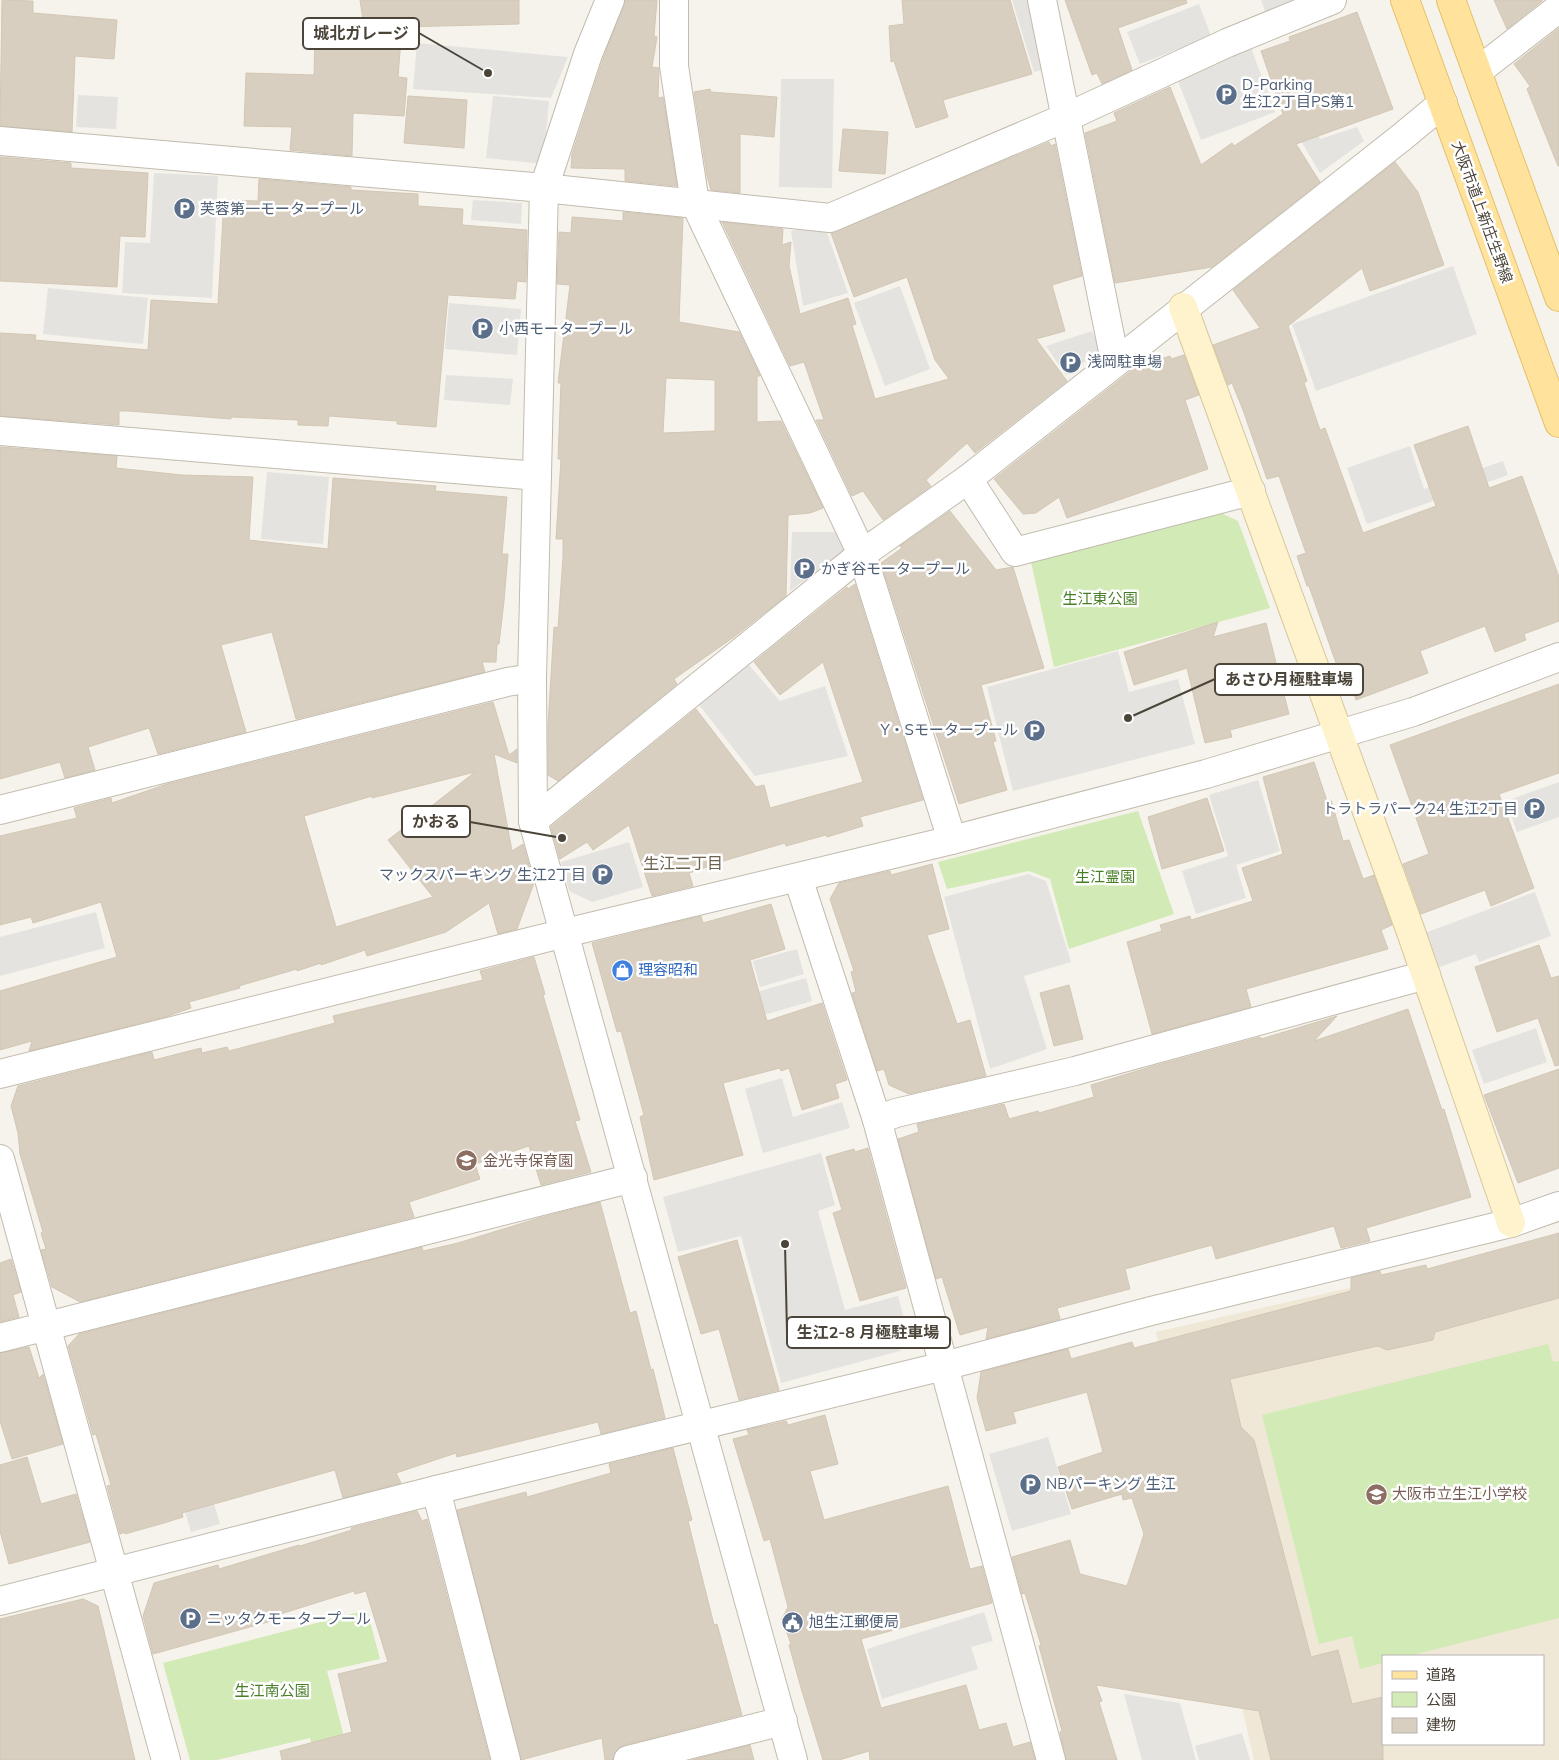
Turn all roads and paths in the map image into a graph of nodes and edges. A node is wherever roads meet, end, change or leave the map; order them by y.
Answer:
1 (610, 0) edge
2 (674, 0) edge
3 (1042, 0) edge
4 (1332, 0) edge
5 (1405, 0) edge
6 (1451, 0) edge
7 (1559, 8) edge
8 (1478, 71) junction
9 (1442, 103) junction
10 (1066, 117) junction
11 (0, 141) edge
12 (544, 188) junction
13 (695, 203) junction
14 (1559, 297) edge
15 (1183, 307) junction
16 (1115, 362) junction
17 (1559, 424) edge
18 (0, 430) edge
19 (536, 476) junction
20 (968, 478) junction
21 (1251, 491) junction
22 (862, 554) junction
23 (1559, 657) edge
24 (532, 678) junction
25 (1339, 734) junction
26 (0, 810) edge
27 (533, 821) junction
28 (952, 840) junction
29 (798, 878) junction
30 (565, 933) junction
31 (1426, 975) junction
32 (0, 1074) edge
33 (877, 1120) junction
34 (0, 1159) edge
35 (633, 1178) junction
36 (1559, 1206) edge
37 (1511, 1223) junction
38 (46, 1326) junction
39 (0, 1338) edge
40 (944, 1366) junction
41 (700, 1425) junction
42 (436, 1490) junction
43 (115, 1573) junction
44 (0, 1602) edge
45 (783, 1721) junction
46 (166, 1760) edge
47 (506, 1760) edge
48 (628, 1760) edge
49 (793, 1760) edge
50 (1051, 1760) edge

1 - 12 street
2 - 13 street
3 - 10 street
4 - 10 street
5 - 9 main road, 大阪市道上新庄生野線
6 - 8 main road
7 - 8 street
8 - 14 main road
9 - 15 street
9 - 17 main road, 大阪市道上新庄生野線
10 - 13 street
10 - 16 street
11 - 12 street
12 - 13 street
12 - 19 street
13 - 22 street
15 - 16 street
15 - 21 street
16 - 20 street
18 - 19 street
19 - 24 street
20 - 21 street
20 - 22 street
21 - 25 street
22 - 27 street
22 - 28 street
23 - 25 street
24 - 26 street
24 - 27 street
25 - 28 street
25 - 31 street
27 - 30 street
28 - 29 street
29 - 30 street
29 - 33 street
30 - 32 street
30 - 35 street
31 - 33 street
31 - 37 street
33 - 40 street
34 - 38 street
35 - 38 street
35 - 41 street
36 - 37 street
37 - 40 street
38 - 39 street
38 - 43 street
40 - 41 street
40 - 50 street
41 - 42 street
41 - 45 street
42 - 43 street
42 - 47 street
43 - 44 street
43 - 46 street
45 - 48 street
45 - 49 street

